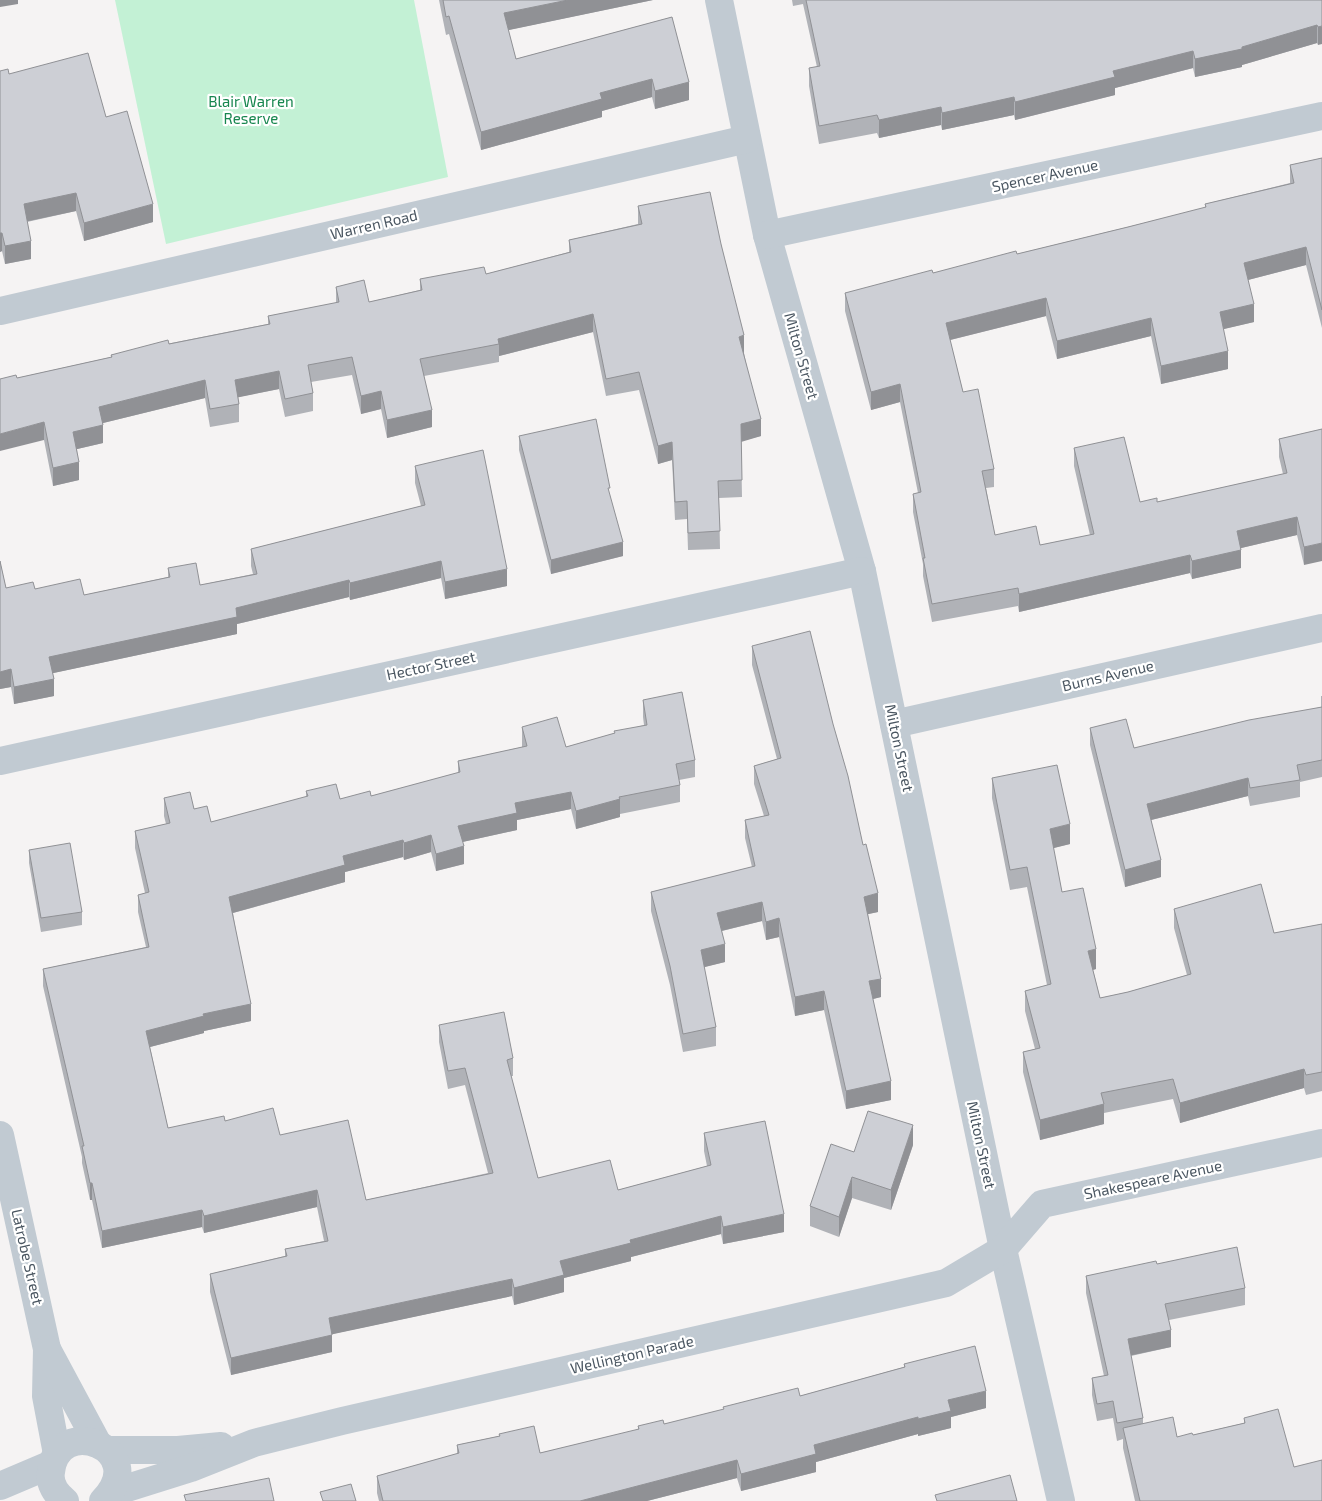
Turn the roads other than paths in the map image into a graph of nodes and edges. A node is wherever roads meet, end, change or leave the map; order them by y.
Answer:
1 (719, 0) edge
2 (1322, 116) edge
3 (747, 139) junction
4 (767, 235) junction
5 (0, 311) edge
6 (862, 571) junction
7 (1322, 628) edge
8 (894, 724) junction
9 (0, 761) edge
10 (0, 1136) edge
11 (1322, 1143) edge
12 (1003, 1249) junction
13 (48, 1349) junction
14 (254, 1443) junction
15 (103, 1447) junction
16 (54, 1459) junction
17 (0, 1486) edge
18 (106, 1498) edge
19 (62, 1501) edge
20 (1061, 1501) edge

1 - 3 street, Milton Street
2 - 4 street, Spencer Avenue
3 - 4 street, Milton Street
3 - 5 street, Warren Road
4 - 6 street, Milton Street
6 - 8 street, Milton Street
6 - 9 street, Hector Street
7 - 8 street, Burns Avenue
8 - 12 street, Milton Street
10 - 13 street, Latrobe Street
11 - 12 street, Shakespeare Avenue
12 - 14 street, Wellington Parade
12 - 20 street, Milton Street
13 - 15 street, Latrobe Street
13 - 16 street, Latrobe Street
14 - 15 street, Wellington Parade
14 - 18 street, Wellington Parade
15 - 16 street, Wellington Parade
15 - 18 street, Latrobe Street
16 - 17 street
16 - 19 street, Latrobe Street

